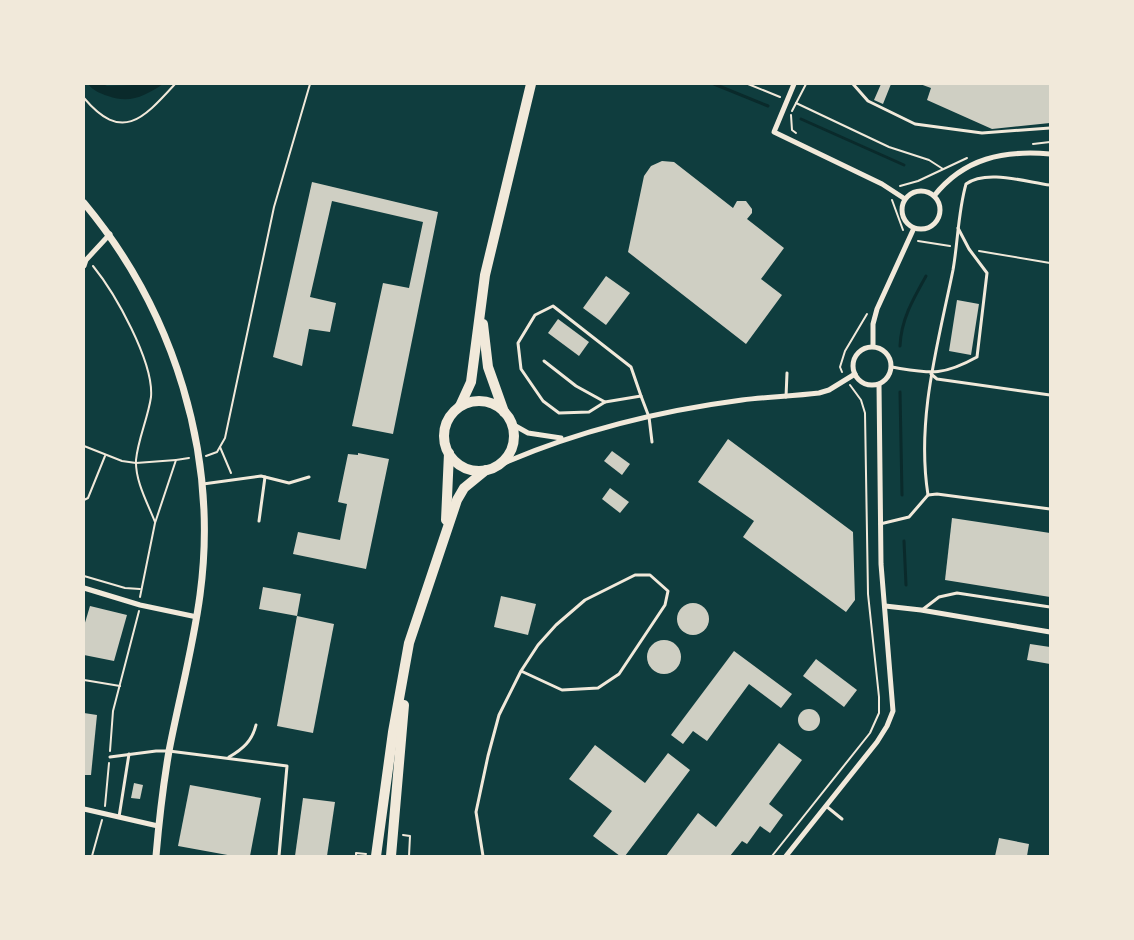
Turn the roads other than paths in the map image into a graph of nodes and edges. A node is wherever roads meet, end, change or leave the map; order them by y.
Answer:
1 (531, 84) edge
2 (794, 84) edge
3 (853, 84) edge
4 (1050, 128) edge
5 (1050, 154) edge
6 (1050, 185) edge
7 (934, 196) junction
8 (905, 199) junction
9 (84, 203) edge
10 (914, 228) junction
11 (958, 228) junction
12 (110, 234) junction
13 (84, 266) edge
14 (482, 308) junction
15 (873, 346) junction
16 (544, 361) dead end
17 (892, 367) junction
18 (788, 373) dead end
19 (931, 373) junction
20 (855, 374) junction
21 (879, 384) junction
22 (1050, 395) edge
23 (641, 396) junction
24 (786, 397) junction
25 (605, 402) junction
26 (460, 406) junction
27 (504, 412) junction
28 (649, 417) junction
29 (512, 424) junction
30 (564, 439) junction
31 (652, 442) dead end
32 (448, 453) junction
33 (491, 468) junction
34 (265, 477) junction
35 (308, 477) dead end
36 (203, 484) junction
37 (928, 495) junction
38 (1050, 509) edge
39 (259, 521) dead end
40 (880, 524) junction
41 (445, 534) junction
42 (84, 588) edge
43 (885, 606) junction
44 (1050, 607) edge
45 (922, 610) junction
46 (197, 617) junction
47 (1050, 632) edge
48 (409, 643) junction
49 (521, 670) junction
50 (256, 725) dead end
51 (169, 751) junction
52 (128, 754) junction
53 (110, 757) dead end
54 (229, 758) junction
55 (826, 806) junction
56 (84, 809) edge
57 (119, 817) junction
58 (842, 819) dead end
59 (158, 826) junction
60 (372, 855) edge
61 (156, 856) edge
62 (279, 856) edge
63 (391, 856) edge
64 (483, 856) edge
65 (786, 856) edge

1 - 14 highway
2 - 8 street
3 - 4 lane
5 - 7 street
6 - 11 lane
7 - 8 street
7 - 10 street
8 - 10 street
9 - 12 street
10 - 15 street
11 - 19 lane
11 - 19 lane
12 - 13 street
12 - 36 street
14 - 26 highway
14 - 27 highway
15 - 17 street
15 - 20 street
16 - 25 lane
17 - 19 lane
17 - 21 street
18 - 24 lane
19 - 22 lane
19 - 37 lane
20 - 21 street
20 - 24 street
21 - 40 street
23 - 25 lane
23 - 25 lane
23 - 28 lane
24 - 28 street
26 - 27 highway
26 - 32 highway
27 - 29 highway
28 - 30 street
28 - 31 lane
29 - 30 street
29 - 33 highway
30 - 33 street
32 - 33 highway
32 - 41 highway
33 - 41 highway
34 - 35 lane
34 - 36 lane
34 - 39 lane
36 - 46 street
37 - 38 lane
37 - 40 lane
40 - 43 street
41 - 48 highway
42 - 46 street
43 - 45 street
43 - 55 street
44 - 45 lane
45 - 47 street
46 - 51 street
48 - 60 highway
48 - 63 highway
49 - 49 lane
49 - 64 lane
50 - 54 lane
51 - 52 lane
51 - 54 lane
51 - 59 street
52 - 53 lane
52 - 57 lane
54 - 62 lane
55 - 58 lane
55 - 65 street
56 - 57 street
57 - 59 street
59 - 61 street

